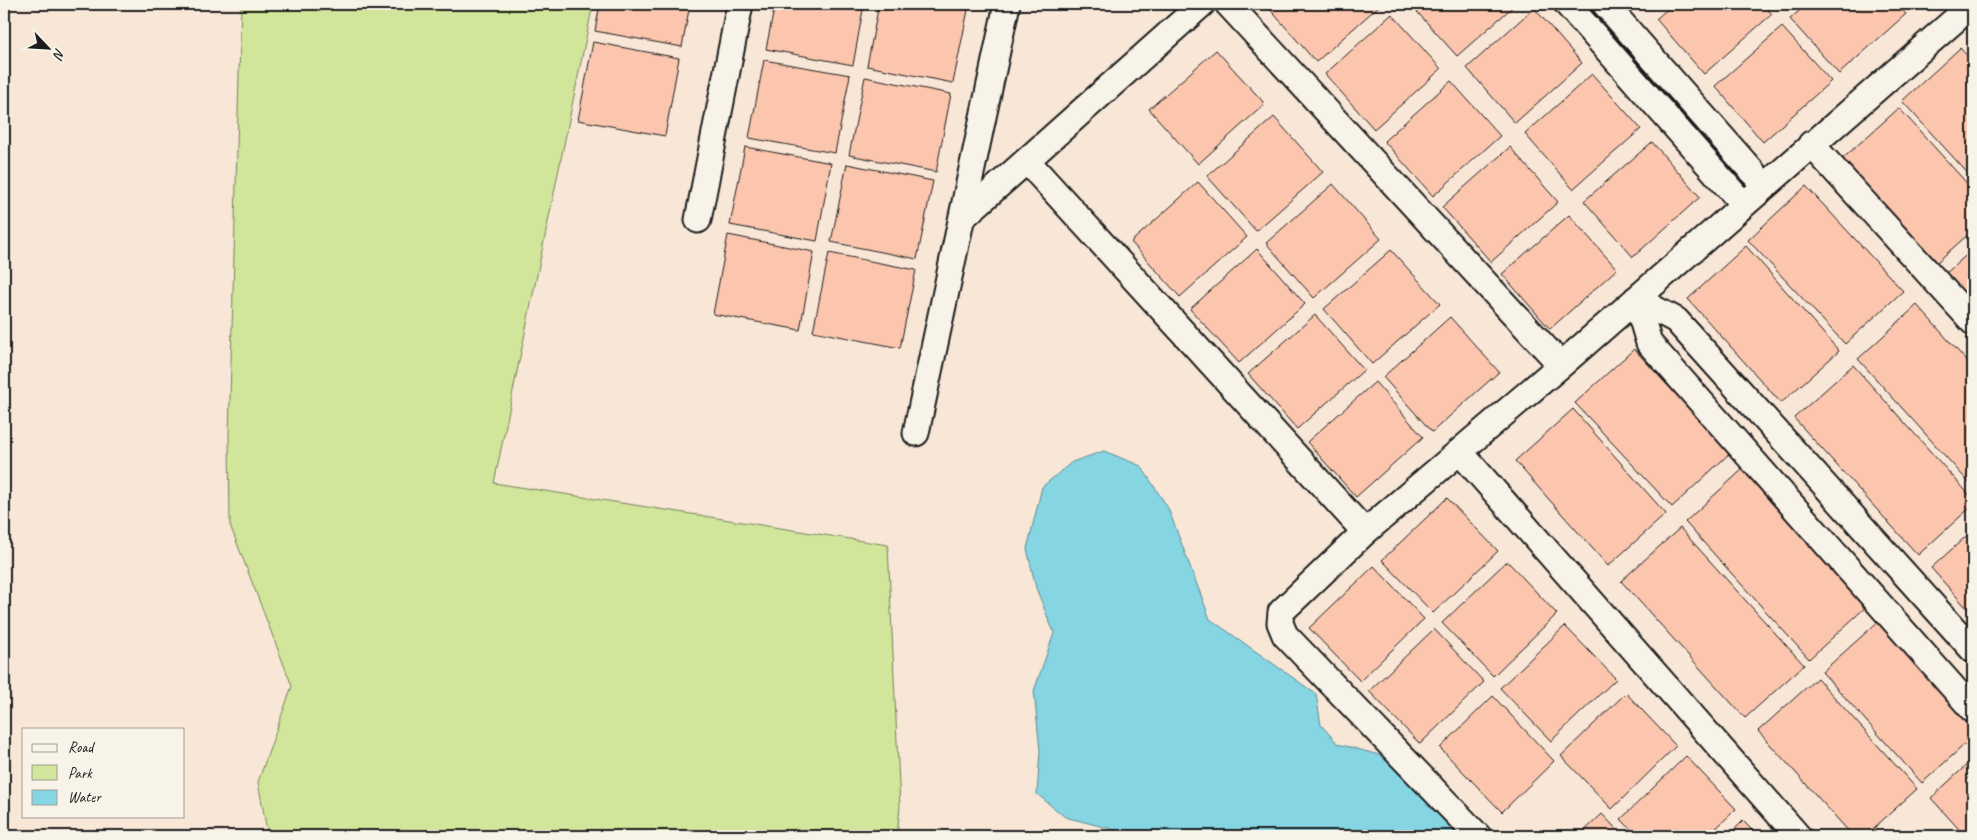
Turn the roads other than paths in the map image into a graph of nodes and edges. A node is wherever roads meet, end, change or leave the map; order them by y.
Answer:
1 (740, 4) edge
2 (1007, 4) edge
3 (1202, 4) edge
4 (1228, 4) edge
5 (1567, 4) edge
6 (1605, 4) edge
7 (1973, 4) edge
8 (1812, 144) junction
9 (1027, 161) junction
10 (1764, 185) junction
11 (1743, 204) junction
12 (962, 218) junction
13 (698, 220) dead end
14 (1636, 299) junction
15 (1973, 322) edge
16 (1561, 365) junction
17 (916, 433) dead end
18 (1460, 452) junction
19 (1365, 532) junction
20 (1973, 650) edge
21 (1973, 710) edge
22 (1478, 836) edge
23 (1798, 836) edge

1 - 13 street
2 - 12 street
3 - 9 street
4 - 16 street
5 - 11 street
6 - 10 street
7 - 8 street
8 - 10 street
8 - 15 street
9 - 12 street
9 - 19 street
10 - 11 street
11 - 14 street
12 - 17 street
14 - 16 street
14 - 20 street
14 - 21 street
16 - 18 street
18 - 19 street
18 - 23 street
19 - 22 street

